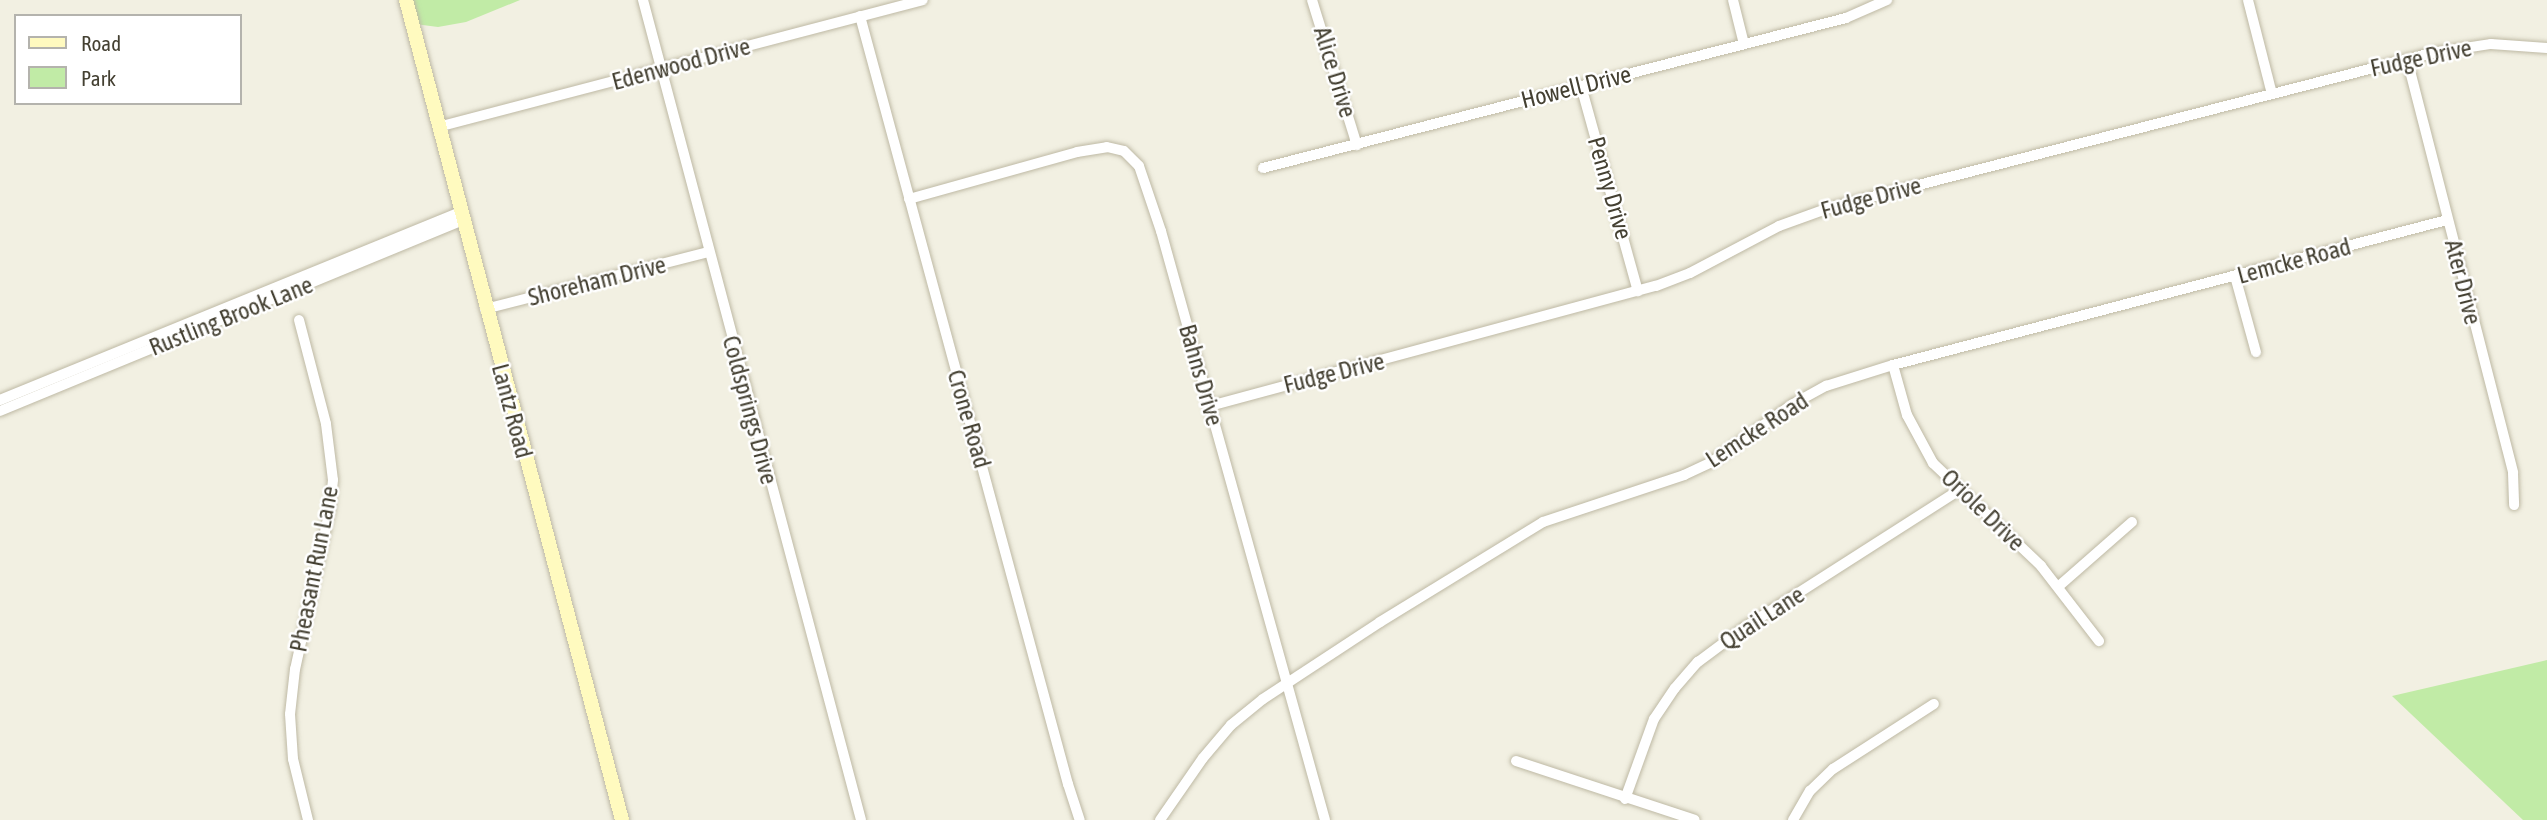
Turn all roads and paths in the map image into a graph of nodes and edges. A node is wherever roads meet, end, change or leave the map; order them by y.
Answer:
1 (406, 0) edge
2 (643, 0) edge
3 (923, 0) edge
4 (1312, 0) edge
5 (1733, 0) edge
6 (1887, 0) edge
7 (2248, 0) edge
8 (860, 16) junction
9 (1744, 44) junction
10 (2547, 48) edge
11 (2407, 59) junction
12 (661, 69) junction
13 (1581, 86) junction
14 (2272, 94) junction
15 (439, 127) junction
16 (1357, 145) junction
17 (1263, 168) dead end
18 (909, 199) junction
19 (461, 216) junction
20 (2447, 220) junction
21 (708, 251) junction
22 (2235, 276) junction
23 (1637, 291) junction
24 (485, 309) junction
25 (299, 320) dead end
26 (2256, 352) dead end
27 (1893, 365) junction
28 (0, 400) edge
29 (1210, 406) junction
30 (0, 411) edge
31 (1959, 490) junction
32 (2514, 505) dead end
33 (2132, 522) dead end
34 (2059, 586) junction
35 (2099, 640) dead end
36 (1287, 683) junction
37 (1934, 704) dead end
38 (1516, 761) dead end
39 (1625, 799) junction
40 (308, 820) edge
41 (622, 820) edge
42 (861, 820) edge
43 (1080, 820) edge
44 (1160, 820) edge
45 (1325, 820) edge
46 (1695, 820) edge
47 (1793, 820) edge

1 - 15 street, Lantz Road
2 - 12 street, Coldsprings Drive
3 - 8 street, Edenwood Drive
4 - 16 street, Alice Drive
5 - 9 street
6 - 9 street, Howell Drive
7 - 14 street
8 - 12 street, Edenwood Drive
8 - 18 street, Crone Road
9 - 13 street, Howell Drive
10 - 11 street, Fudge Drive
11 - 14 street, Fudge Drive
11 - 20 street, Ater Drive
12 - 15 street, Edenwood Drive
12 - 21 street, Coldsprings Drive
13 - 16 street, Howell Drive
13 - 23 street, Penny Drive
14 - 23 street, Fudge Drive
15 - 19 street, Lantz Road
16 - 17 street, Howell Drive
18 - 29 street, Bahns Drive
18 - 43 street, Crone Road
19 - 24 street, Lantz Road
19 - 28 street, Rustling Brook Lane
19 - 30 street, Rustling Brook Lane
20 - 22 street, Lemcke Road
20 - 32 street, Ater Drive
21 - 24 street, Shoreham Drive
21 - 42 street, Coldsprings Drive
22 - 26 street
22 - 27 street, Lemcke Road
23 - 29 street, Fudge Drive
24 - 41 street, Lantz Road
25 - 40 street, Pheasant Run Lane
27 - 31 street, Oriole Drive
27 - 36 street, Lemcke Road
29 - 36 street, Bahns Drive
31 - 34 street, Oriole Drive
31 - 39 street, Quail Lane
33 - 34 street
34 - 35 street, Oriole Drive
36 - 44 street, Lemcke Road
36 - 45 street, Bahns Drive
37 - 47 street
38 - 39 street
39 - 46 street

